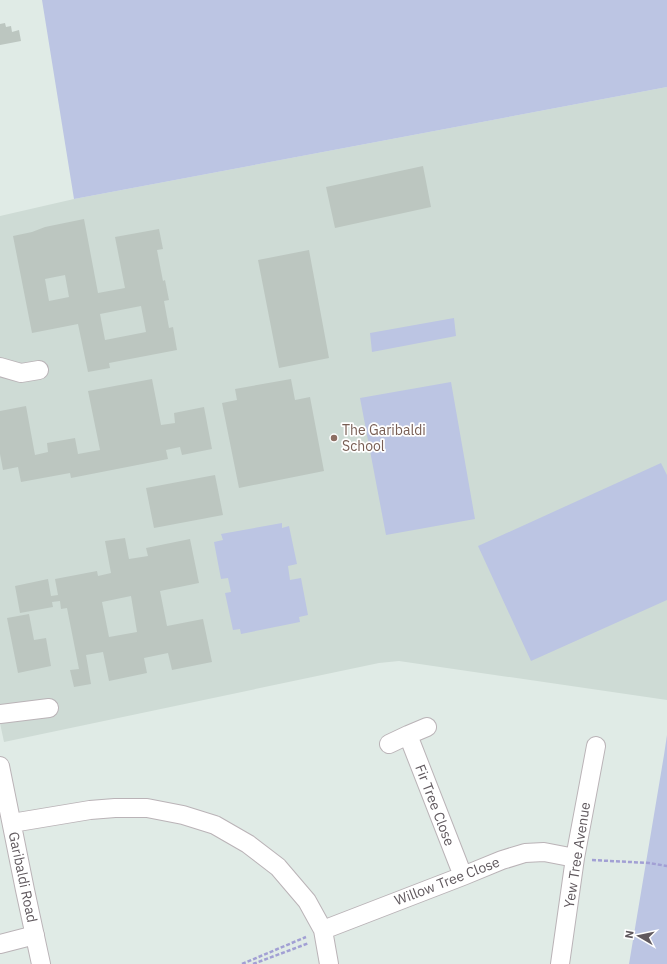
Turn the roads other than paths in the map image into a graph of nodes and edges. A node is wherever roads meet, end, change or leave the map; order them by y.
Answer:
1 (0, 367) edge
2 (39, 370) dead end
3 (49, 708) dead end
4 (0, 714) edge
5 (427, 727) dead end
6 (408, 735) junction
7 (389, 744) dead end
8 (596, 746) dead end
9 (0, 766) edge
10 (12, 823) junction
11 (575, 858) junction
12 (463, 876) junction
13 (324, 934) junction
14 (35, 935) junction
15 (0, 944) edge
16 (41, 964) edge
17 (329, 964) edge
18 (560, 964) edge

1 - 2 street
3 - 4 street
5 - 6 street
6 - 7 street
6 - 12 street, Fir Tree Close
8 - 11 street, Yew Tree Avenue
9 - 10 street, Garibaldi Road
10 - 13 street
10 - 14 street, Garibaldi Road
11 - 12 street, Willow Tree Close
11 - 18 street, Yew Tree Avenue
12 - 13 street, Willow Tree Close
13 - 17 street
14 - 15 street
14 - 16 street, Garibaldi Road

